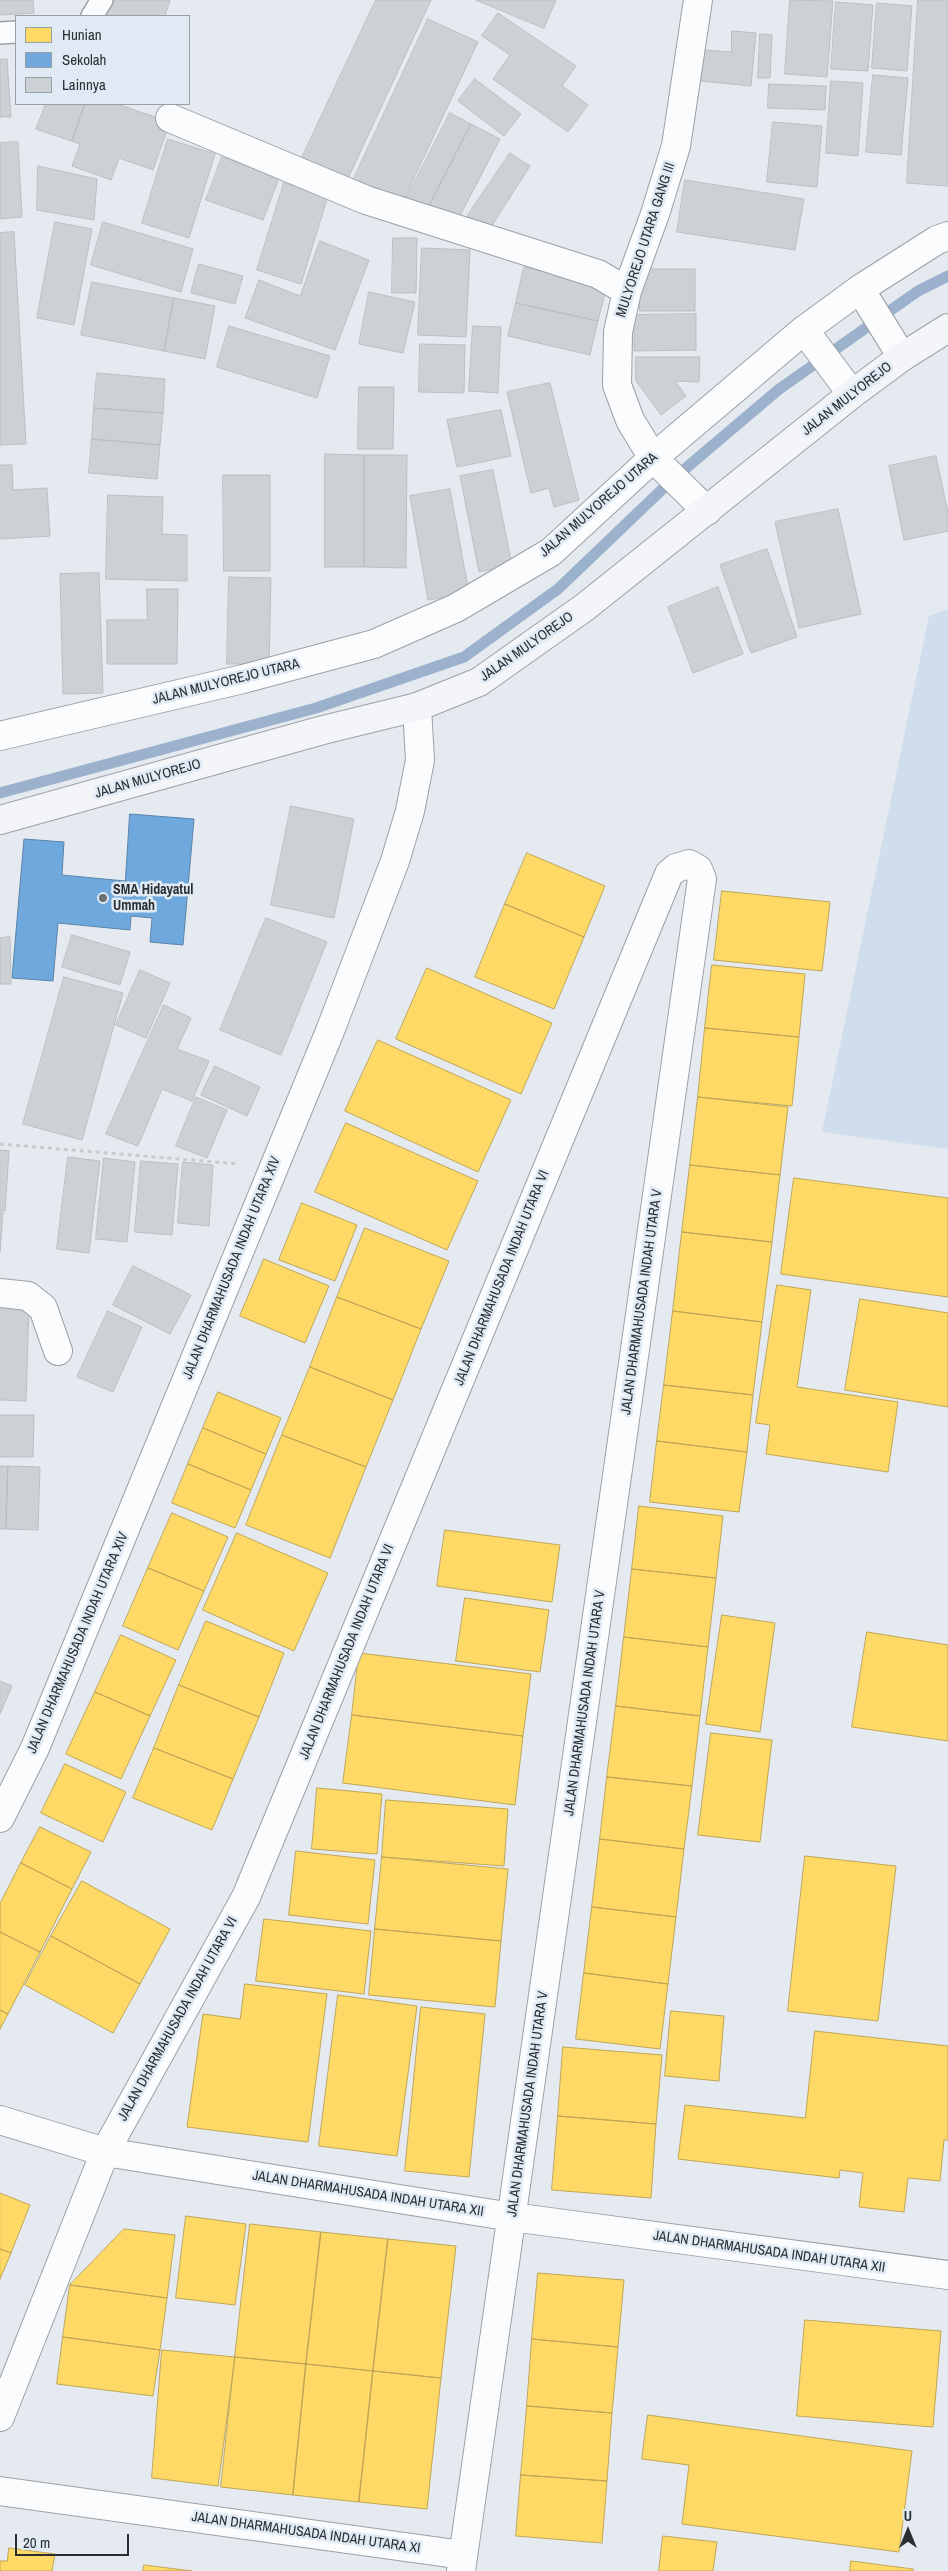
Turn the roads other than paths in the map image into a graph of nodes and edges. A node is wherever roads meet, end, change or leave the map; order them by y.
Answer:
1 (102, 0) edge
2 (698, 0) edge
3 (93, 15) edge
4 (15, 32) edge
5 (0, 33) edge
6 (170, 118) dead end
7 (948, 236) edge
8 (627, 291) junction
9 (867, 299) junction
10 (948, 328) edge
11 (810, 338) junction
12 (897, 349) junction
13 (846, 387) junction
14 (661, 465) junction
15 (702, 505) junction
16 (417, 706) junction
17 (0, 736) edge
18 (0, 820) edge
19 (669, 874) joint
20 (0, 1293) edge
21 (58, 1351) dead end
22 (0, 1818) edge
23 (0, 2120) edge
24 (105, 2152) junction
25 (512, 2217) junction
26 (948, 2276) edge
27 (0, 2417) edge
28 (0, 2491) edge
29 (462, 2563) edge

1 - 3 lane
2 - 8 street, MULYOREJO UTARA GANG III
4 - 5 lane
6 - 8 street
7 - 9 street, JALAN MULYOREJO UTARA
8 - 14 street, MULYOREJO UTARA GANG III
9 - 11 street, JALAN MULYOREJO UTARA
9 - 12 street
10 - 12 main road, JALAN MULYOREJO
11 - 13 street
11 - 14 street, JALAN MULYOREJO UTARA
12 - 13 main road, JALAN MULYOREJO
13 - 15 main road, JALAN MULYOREJO
14 - 15 street, MULYOREJO UTARA GANG III
14 - 17 street, JALAN MULYOREJO UTARA
15 - 16 main road, JALAN MULYOREJO
16 - 18 main road, JALAN MULYOREJO
16 - 22 street, JALAN DHARMAHUSADA INDAH UTARA XIV
19 - 24 street, JALAN DHARMAHUSADA INDAH UTARA VI
19 - 25 street, JALAN DHARMAHUSADA INDAH UTARA V
20 - 21 street
23 - 24 street, JALAN DHARMAHUSADA INDAH UTARA XII
24 - 25 street, JALAN DHARMAHUSADA INDAH UTARA XII
24 - 27 street, JALAN DHARMAHUSADA INDAH UTARA VI
25 - 26 street, JALAN DHARMAHUSADA INDAH UTARA XII
25 - 29 street, JALAN DHARMAHUSADA INDAH UTARA V
28 - 29 street, JALAN DHARMAHUSADA INDAH UTARA XI

